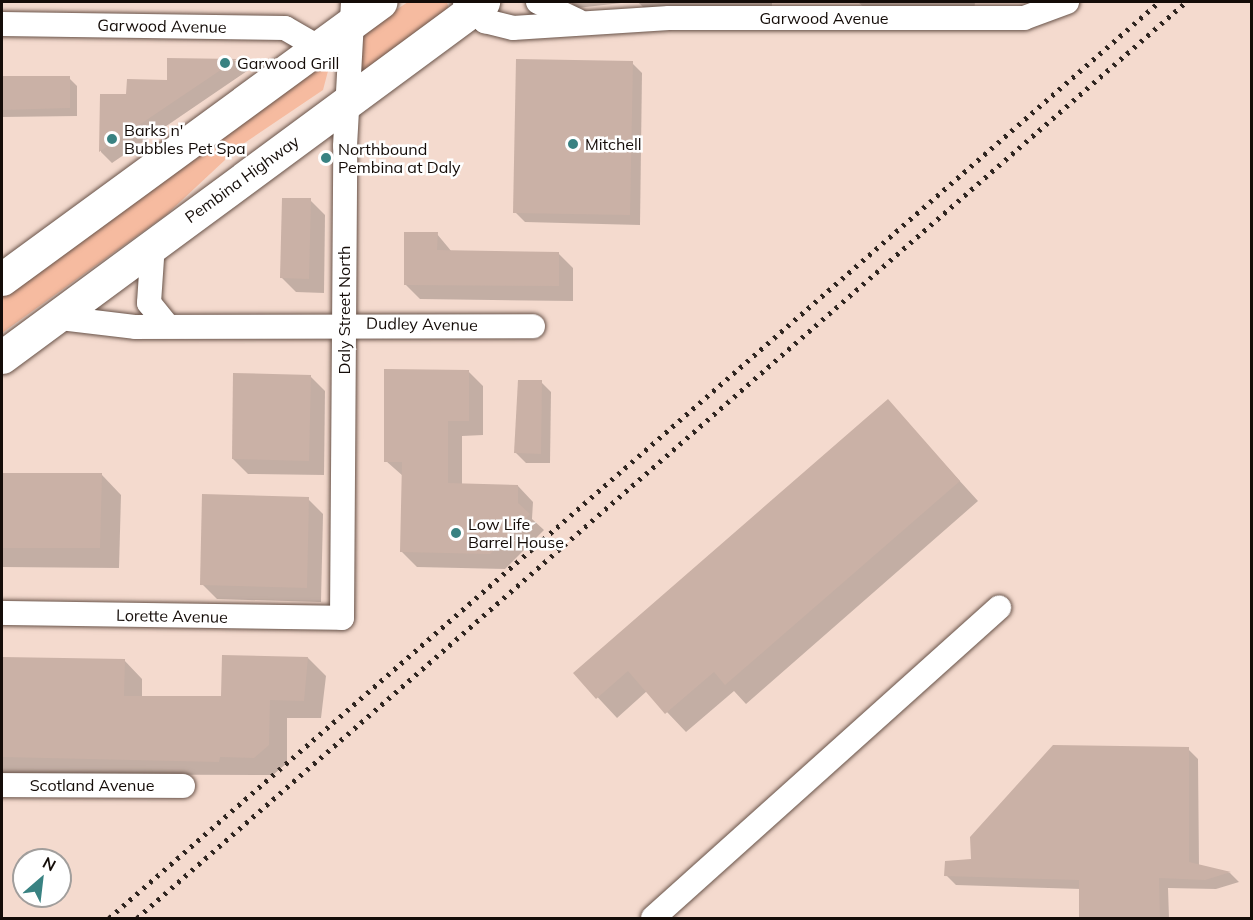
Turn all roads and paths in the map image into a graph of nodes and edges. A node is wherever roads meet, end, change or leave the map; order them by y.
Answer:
1 (381, 2) edge
2 (538, 2) edge
3 (1066, 2) edge
4 (473, 4) edge
5 (352, 12) edge
6 (578, 21) junction
7 (2, 24) edge
8 (318, 47) junction
9 (346, 103) junction
10 (153, 244) junction
11 (2, 279) edge
12 (52, 317) junction
13 (343, 323) junction
14 (166, 324) junction
15 (533, 326) dead end
16 (2, 357) edge
17 (999, 608) dead end
18 (2, 613) edge
19 (342, 618) joint
20 (2, 785) edge
21 (183, 786) dead end
22 (653, 918) edge

1 - 5 main road
2 - 6 street, Garwood Avenue
3 - 6 street, Garwood Avenue
4 - 6 street, Garwood Avenue
4 - 9 main road, Pembina Highway
5 - 8 main road
5 - 9 street, Daly Street North
7 - 8 street, Garwood Avenue
8 - 11 main road
9 - 10 main road, Pembina Highway
9 - 13 street, Daly Street North
10 - 12 main road, Pembina Highway
10 - 14 street
12 - 14 street, Dudley Avenue
12 - 16 main road, Pembina Highway
13 - 14 street, Dudley Avenue
13 - 15 street, Dudley Avenue
13 - 19 street, Daly Street North
17 - 22 street
18 - 19 street, Lorette Avenue
20 - 21 street, Scotland Avenue

